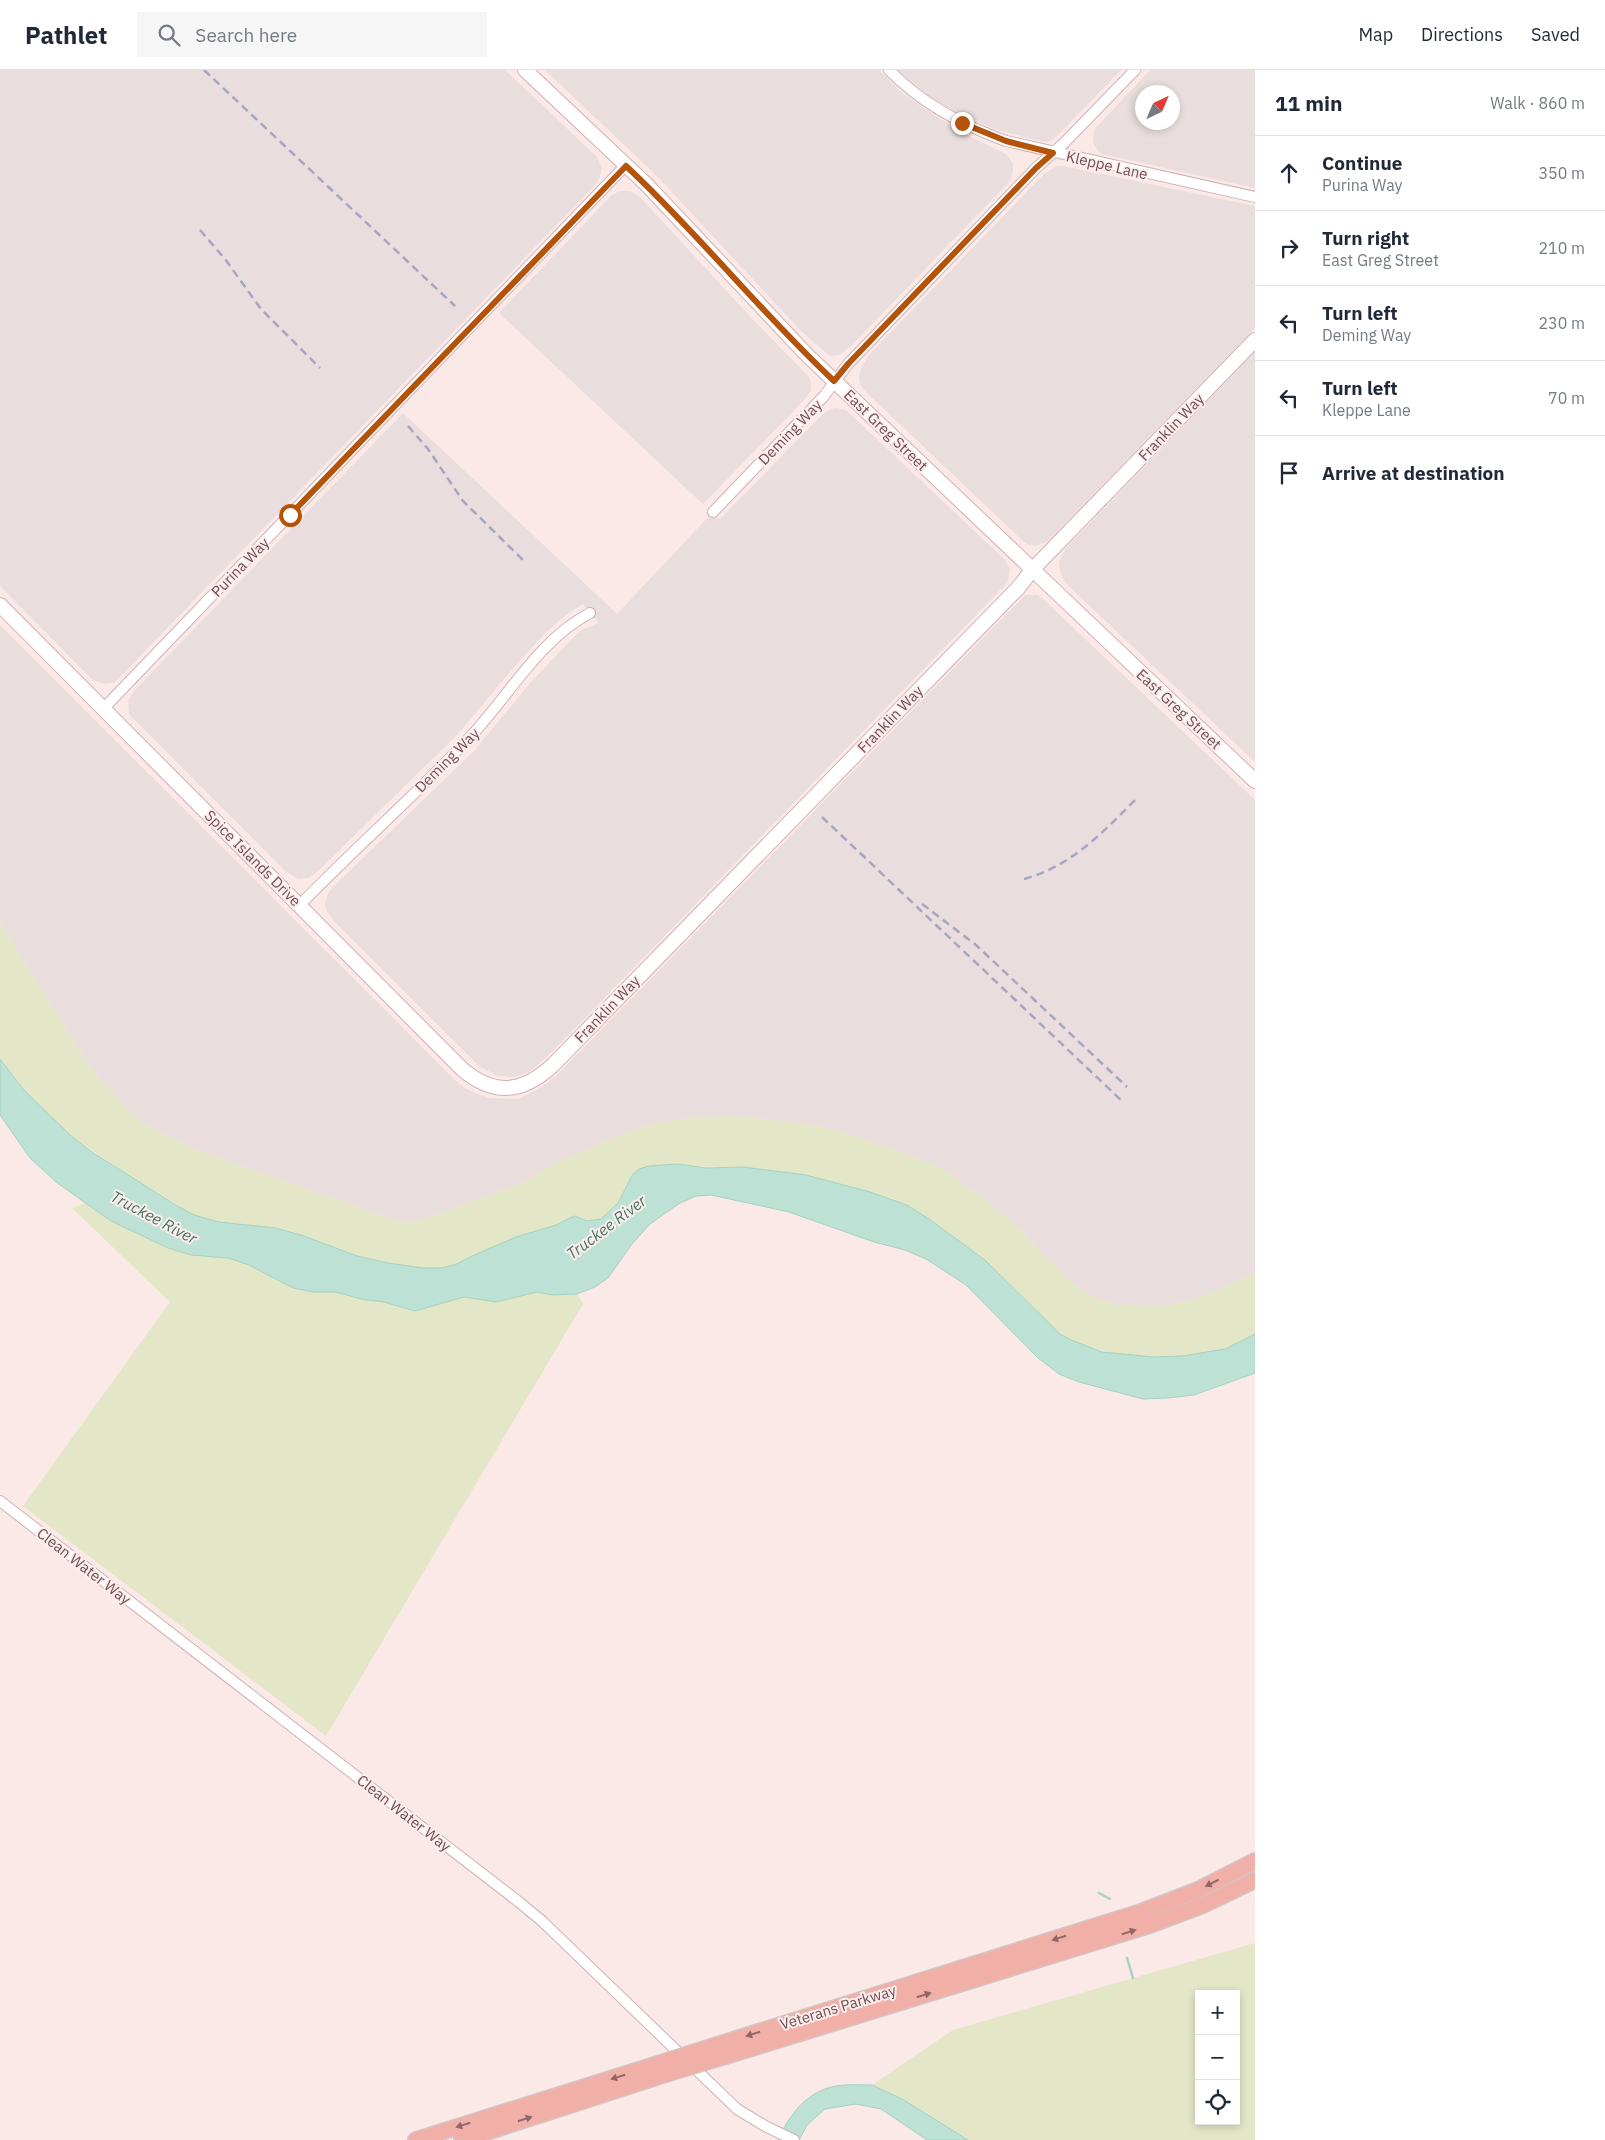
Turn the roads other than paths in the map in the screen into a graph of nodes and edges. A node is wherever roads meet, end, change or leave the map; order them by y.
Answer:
1 (525, 70) edge
2 (889, 70) edge
3 (1136, 70) edge
4 (1053, 153) junction
5 (626, 166) junction
6 (1255, 197) edge
7 (1255, 340) edge
8 (834, 381) junction
9 (713, 512) dead end
10 (1032, 570) junction
11 (0, 605) edge
12 (590, 613) dead end
13 (103, 709) junction
14 (1255, 781) edge
15 (300, 905) junction
16 (517, 1088) joint
17 (0, 1501) edge
18 (1255, 1861) edge
19 (1255, 1880) edge
20 (722, 2051) junction
21 (667, 2068) junction
22 (416, 2140) edge
23 (462, 2140) edge
24 (794, 2140) edge

1 - 5 street, East Greg Street
2 - 4 street, Kleppe Lane
3 - 4 street, Deming Way
4 - 6 street, Kleppe Lane
4 - 8 street, Deming Way
5 - 8 street, East Greg Street
5 - 13 street, Purina Way
7 - 10 street, Franklin Way
8 - 9 street, Deming Way
8 - 10 street, East Greg Street
10 - 14 street, East Greg Street
10 - 16 street, Franklin Way
11 - 13 street, Spice Islands Drive
12 - 15 street, Deming Way
13 - 15 street, Spice Islands Drive
15 - 16 street, Spice Islands Drive
17 - 24 street, Clean Water Way
18 -> 20 main road, Veterans Parkway
20 -> 19 main road, Veterans Parkway
20 - 21 main road, Veterans Parkway, bridge
21 -> 22 main road, Veterans Parkway
23 -> 21 main road, Veterans Parkway

